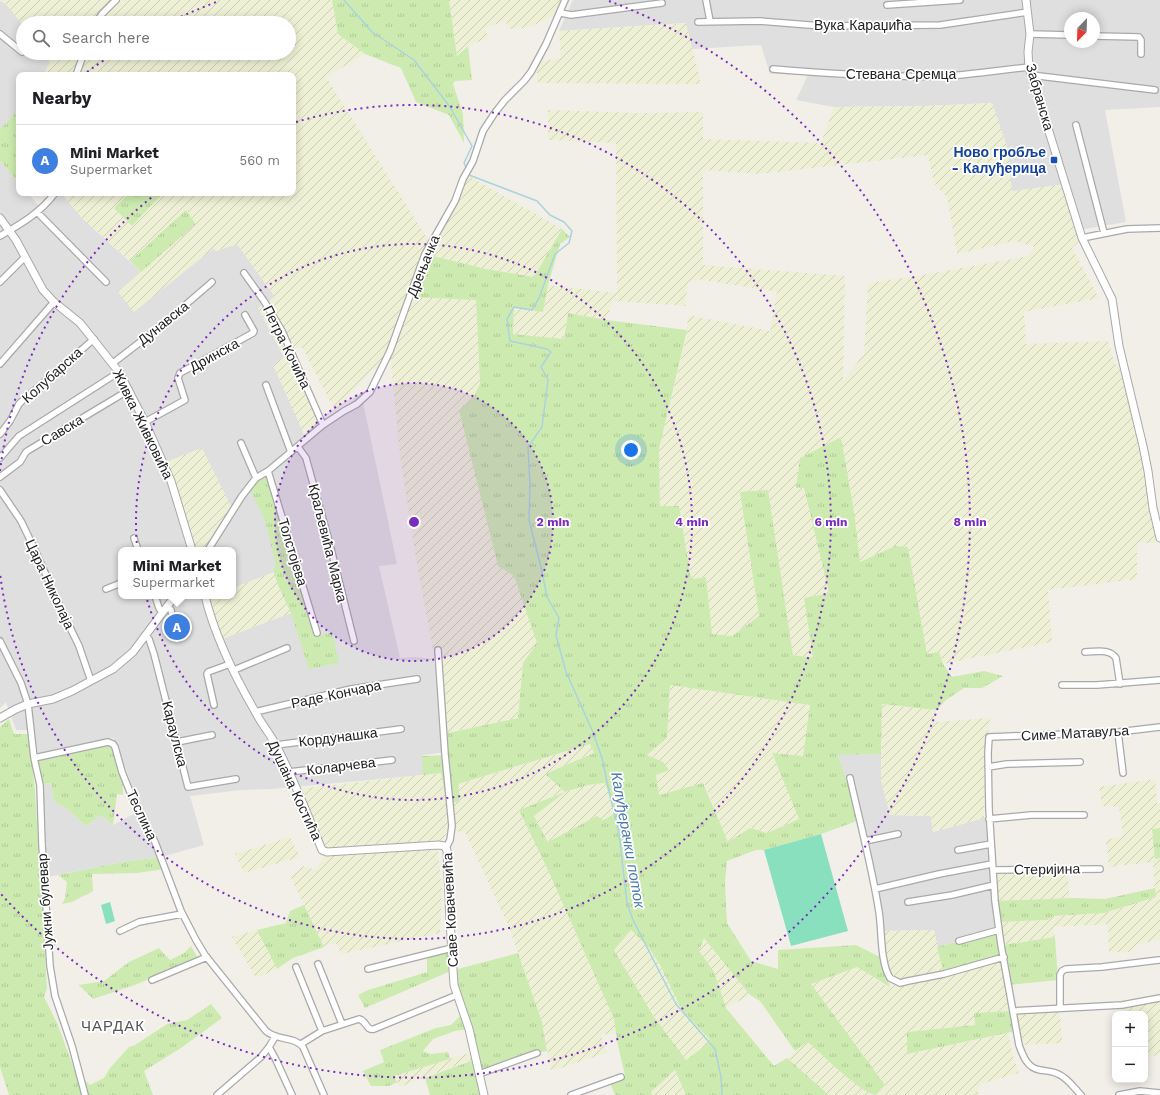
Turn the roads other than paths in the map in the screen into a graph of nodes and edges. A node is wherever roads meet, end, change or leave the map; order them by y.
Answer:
1 (116, 0) edge
2 (565, 0) edge
3 (706, 0) edge
4 (960, 0) edge
5 (1026, 0) edge
6 (662, 3) dead end
7 (886, 5) dead end
8 (1028, 12) junction
9 (561, 13) junction
10 (101, 16) edge
11 (710, 21) junction
12 (698, 22) dead end
13 (0, 34) edge
14 (1030, 34) junction
15 (1064, 35) edge
16 (1100, 36) edge
17 (16, 47) edge
18 (1141, 54) dead end
19 (81, 60) edge
20 (1029, 67) junction
21 (772, 69) dead end
22 (77, 72) edge
23 (1031, 75) junction
24 (1155, 90) dead end
25 (1076, 124) dead end
26 (52, 196) edge
27 (37, 212) junction
28 (0, 218) edge
29 (1160, 228) edge
30 (10, 230) junction
31 (1104, 233) junction
32 (0, 236) edge
33 (1082, 238) junction
34 (25, 257) junction
35 (244, 273) dead end
36 (0, 282) edge
37 (106, 282) dead end
38 (212, 282) dead end
39 (54, 302) junction
40 (244, 315) dead end
41 (94, 339) junction
42 (113, 363) junction
43 (0, 364) edge
44 (119, 372) junction
45 (266, 385) dead end
46 (129, 390) junction
47 (145, 422) junction
48 (323, 426) junction
49 (0, 434) edge
50 (241, 443) dead end
51 (298, 447) junction
52 (291, 452) junction
53 (0, 458) edge
54 (268, 471) junction
55 (0, 477) edge
56 (256, 478) junction
57 (0, 490) edge
58 (134, 538) dead end
59 (1160, 538) edge
60 (137, 547) edge
61 (191, 547) edge
62 (210, 547) edge
63 (118, 584) edge
64 (106, 589) dead end
65 (156, 599) edge
66 (173, 599) edge
67 (206, 599) edge
68 (165, 609) junction
69 (175, 629) dead end
70 (317, 633) dead end
71 (145, 635) junction
72 (0, 641) edge
73 (354, 641) dead end
74 (287, 648) dead end
75 (438, 650) dead end
76 (1085, 652) dead end
77 (232, 667) junction
78 (417, 679) dead end
79 (1160, 680) edge
80 (92, 682) junction
81 (1120, 684) junction
82 (1062, 686) dead end
83 (28, 704) junction
84 (214, 705) dead end
85 (255, 712) junction
86 (0, 718) edge
87 (1160, 727) edge
88 (401, 729) dead end
89 (1118, 732) junction
90 (212, 734) dead end
91 (177, 742) junction
92 (276, 745) junction
93 (34, 758) junction
94 (392, 760) dead end
95 (1080, 762) dead end
96 (988, 767) junction
97 (289, 772) junction
98 (1122, 773) dead end
99 (850, 778) dead end
100 (236, 779) dead end
101 (1084, 815) dead end
102 (989, 819) junction
103 (898, 834) dead end
104 (865, 841) junction
105 (991, 844) junction
106 (446, 848) junction
107 (958, 850) dead end
108 (992, 864) junction
109 (1100, 869) dead end
110 (993, 870) junction
111 (994, 885) junction
112 (875, 888) junction
113 (908, 902) dead end
114 (182, 914) junction
115 (999, 930) junction
116 (120, 931) dead end
117 (959, 941) dead end
118 (452, 948) junction
119 (207, 957) junction
120 (1004, 957) junction
121 (1158, 960) dead end
122 (318, 964) dead end
123 (296, 967) dead end
124 (368, 969) dead end
125 (152, 980) dead end
126 (457, 995) junction
127 (1160, 998) edge
128 (1060, 1008) junction
129 (1013, 1011) junction
130 (342, 1024) junction
131 (322, 1031) junction
132 (275, 1037) junction
133 (301, 1044) junction
134 (269, 1047) junction
135 (537, 1053) dead end
136 (479, 1074) junction
137 (621, 1077) dead end
138 (1075, 1093) edge
139 (1160, 1093) edge
140 (85, 1095) edge
141 (217, 1095) edge
142 (292, 1095) edge
143 (324, 1095) edge
144 (484, 1095) edge
145 (571, 1095) edge
146 (1081, 1095) edge
147 (1119, 1095) edge

1 - 10 street
2 - 9 street
3 - 11 street
4 - 7 street
5 - 8 street, Забранска
6 - 9 street
8 - 11 street, Вука Караџића
8 - 14 street, Забранска
9 - 48 street, Дрењачка
11 - 12 street, Вука Караџића
13 - 17 street
14 - 15 street
14 - 20 street, Забранска
16 - 18 street
19 - 22 street
20 - 21 street, Стевана Сремца
20 - 23 street, Забранска
23 - 24 street
23 - 33 street, Забранска
25 - 31 street
26 - 27 street
27 - 30 street
27 - 37 street
28 - 30 street, Живка Живковића
29 - 31 street
30 - 32 street
30 - 34 street, Живка Живковића
31 - 33 street
33 - 59 street, Забранска
34 - 36 street
34 - 39 street, Живка Живковића
35 - 48 street, Петра Кочића
38 - 42 street, Дунавска
39 - 41 street, Живка Живковића
39 - 43 street
40 - 47 street, Дринска
41 - 42 street, Живка Живковића
41 - 49 street, Колубарска
42 - 44 street, Живка Живковића
44 - 46 street, Живка Живковића
44 - 53 street
45 - 52 street
46 - 47 street, Живка Живковића
46 - 55 street, Савска
47 - 61 street, Живка Живковића
48 - 51 street
50 - 56 street
51 - 52 street
51 - 73 street, Краљевића Марка
52 - 54 street
54 - 56 street
54 - 70 street, Толстојева
56 - 62 street
57 - 80 street, Цара Николаја
58 - 60 street
63 - 64 street
65 - 68 street
66 - 68 street
67 - 77 street, Душана Костића
68 - 69 street
68 - 71 street
71 - 80 street
71 - 91 street, Караулска
72 - 83 street, Јужни булевар
74 - 77 street
75 - 106 street, Саве Ковачевића
76 - 81 street
77 - 84 street
77 - 85 street, Душана Костића
78 - 85 street, Раде Кончара
79 - 81 street
80 - 83 street
81 - 82 street
83 - 86 street
83 - 93 street, Јужни булевар
85 - 92 street, Душана Костића
87 - 89 street, Симе Матавуља
88 - 92 street, Кордунашка
89 - 96 street, Симе Матавуља
89 - 98 street
90 - 91 street
91 - 100 street, Караулска
92 - 97 street, Душана Костића
93 - 114 street, Теслина
93 - 140 street, Јужни булевар
94 - 97 street, Коларчева
95 - 96 street
96 - 102 street
97 - 106 street, Душана Костића
99 - 104 street
101 - 102 street
102 - 105 street
103 - 104 street
104 - 112 street
105 - 107 street
105 - 108 street
106 - 118 street, Саве Ковачевића
108 - 110 street
108 - 112 street
109 - 110 street, Стеријина
110 - 111 street
111 - 113 street
111 - 115 street
112 - 120 street
114 - 116 street
114 - 119 street, Теслина
115 - 117 street
115 - 120 street
118 - 124 street
118 - 126 street, Саве Ковачевића
119 - 125 street
119 - 132 street, Теслина
120 - 129 street
121 - 128 street
122 - 130 street
123 - 131 street
126 - 130 street
126 - 136 street, Саве Ковачевића
127 - 128 street
128 - 129 street
129 - 138 street
130 - 131 street
131 - 133 street
132 - 133 street, Теслина
132 - 134 street
133 - 143 street
134 - 141 street
134 - 142 street
135 - 136 street
136 - 144 street, Саве Ковачевића
137 - 145 street
138 - 146 street
139 - 147 street

